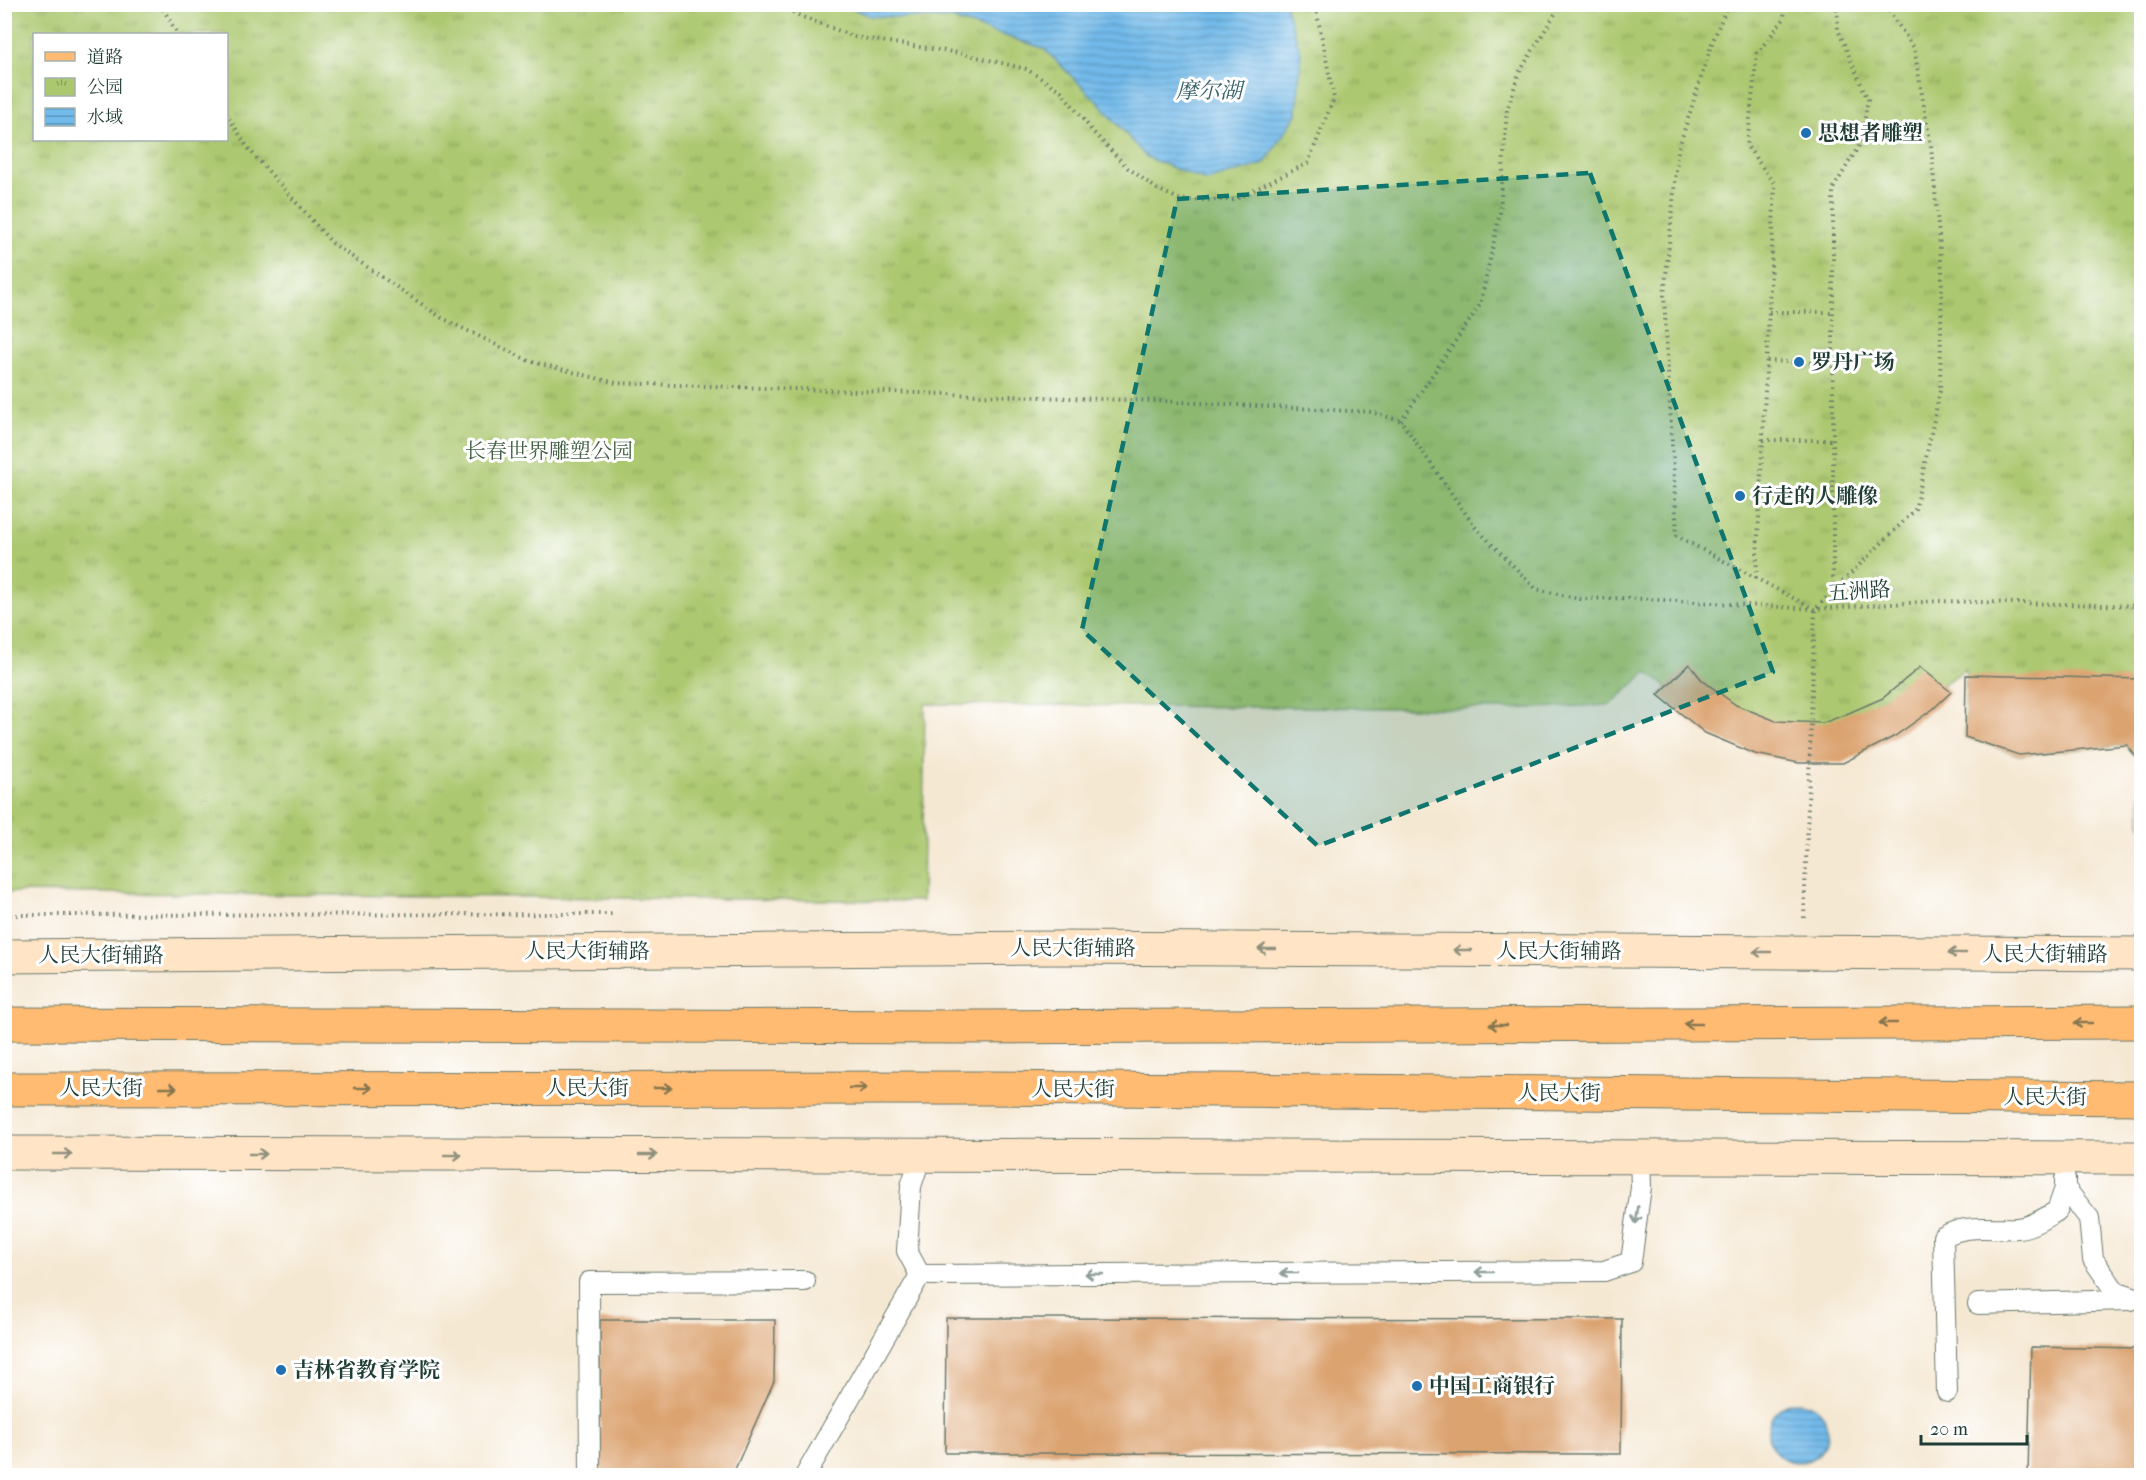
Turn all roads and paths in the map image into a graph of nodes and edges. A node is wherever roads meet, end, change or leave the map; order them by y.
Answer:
1 (160, 4) edge
2 (784, 4) edge
3 (1315, 4) edge
4 (1561, 4) edge
5 (1728, 4) edge
6 (1785, 4) edge
7 (1837, 4) edge
8 (1884, 4) edge
9 (177, 33) edge
10 (228, 116) edge
11 (1768, 312) junction
12 (1833, 312) junction
13 (1767, 361) junction
14 (1833, 364) junction
15 (1401, 421) junction
16 (1763, 440) junction
17 (1834, 440) junction
18 (1756, 578) junction
19 (1833, 591) junction
20 (2142, 606) edge
21 (1815, 609) junction
22 (1804, 918) dead end
23 (2142, 954) edge
24 (4, 956) edge
25 (2142, 1022) edge
26 (4, 1024) edge
27 (4, 1089) edge
28 (2142, 1098) edge
29 (4, 1153) edge
30 (921, 1156) junction
31 (1640, 1157) junction
32 (2142, 1158) edge
33 (2065, 1173) junction
34 (920, 1275) junction
35 (805, 1281) dead end
36 (2139, 1300) edge
37 (1978, 1304) dead end
38 (1947, 1392) dead end
39 (590, 1476) edge
40 (805, 1476) edge

1 - 9 path
2 - 3 path
4 - 15 path
5 - 18 path
6 - 11 path
7 - 12 path
8 - 19 path
10 - 15 path
11 - 12 path
11 - 13 path
12 - 14 path
13 - 14 path
13 - 16 path
14 - 17 path
15 - 21 path, 五洲路
16 - 17 path
16 - 18 path
17 - 19 path
18 - 21 path
19 - 21 path
20 - 21 path, 五洲路
21 - 22 path
23 -> 24 main road, 人民大街辅路
25 -> 26 main road
27 -> 28 main road, 人民大街
29 -> 30 main road
30 - 31 main road
30 - 34 lane
31 - 33 main road
31 -> 34 lane
32 - 33 main road
33 - 36 lane
33 - 38 lane
34 - 40 lane
35 - 39 lane
36 - 37 lane

